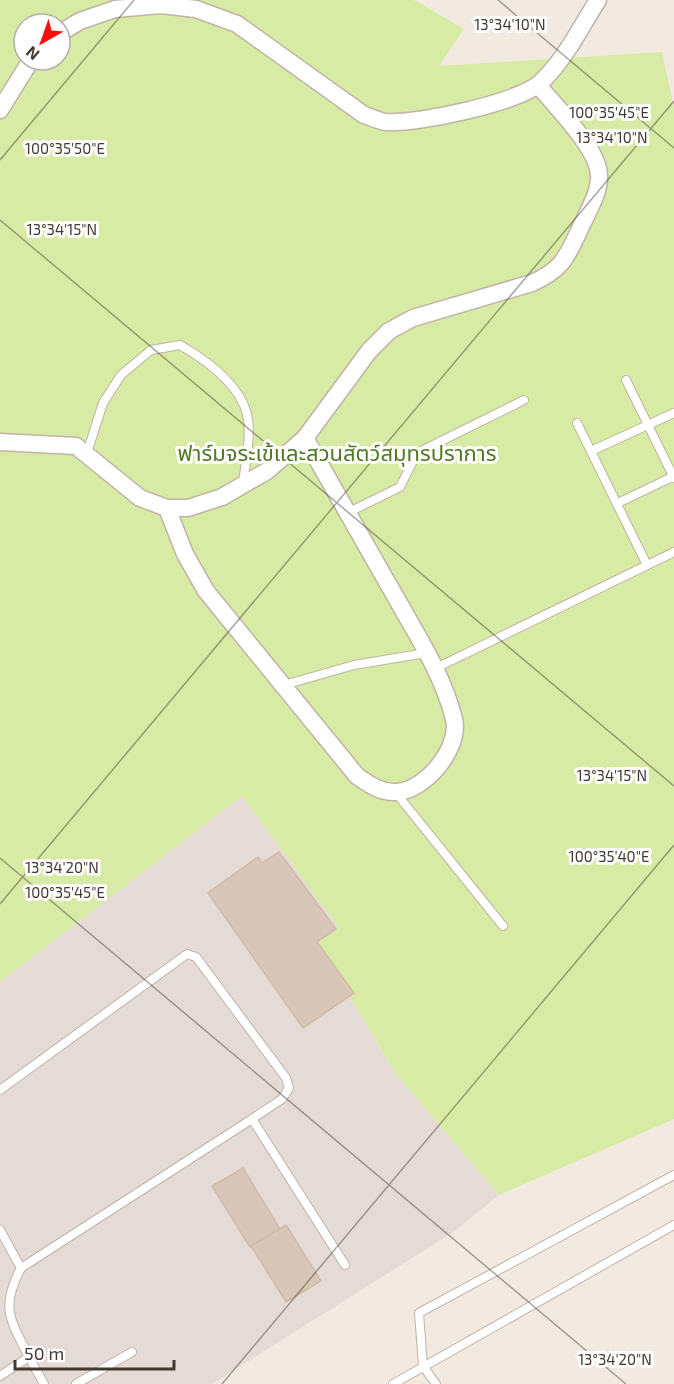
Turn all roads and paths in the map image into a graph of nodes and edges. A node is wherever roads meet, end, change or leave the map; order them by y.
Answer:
1 (598, 0) edge
2 (72, 26) edge
3 (24, 72) edge
4 (538, 85) junction
5 (0, 110) edge
6 (626, 380) dead end
7 (524, 400) dead end
8 (674, 413) edge
9 (577, 423) dead end
10 (648, 425) junction
11 (305, 438) junction
12 (0, 442) edge
13 (591, 451) junction
14 (87, 453) junction
15 (674, 477) edge
16 (243, 485) junction
17 (618, 503) junction
18 (166, 508) junction
19 (347, 513) junction
20 (674, 552) edge
21 (647, 566) junction
22 (426, 653) junction
23 (434, 669) junction
24 (284, 685) junction
25 (396, 792) junction
26 (503, 926) dead end
27 (0, 1090) edge
28 (252, 1119) junction
29 (674, 1175) edge
30 (674, 1225) edge
31 (0, 1230) edge
32 (345, 1264) dead end
33 (21, 1268) junction
34 (132, 1352) dead end
35 (29, 1358) junction
36 (423, 1366) junction
37 (0, 1376) edge
38 (44, 1384) edge
39 (76, 1384) edge
40 (393, 1384) edge
41 (436, 1384) edge

1 - 4 street
2 - 4 street
3 - 5 street
4 - 11 street
6 - 10 lane
7 - 19 lane
8 - 10 lane
9 - 13 lane
10 - 13 lane
10 - 15 lane
11 - 16 street
11 - 19 street
12 - 14 street
13 - 17 lane
14 - 16 lane
14 - 18 street
15 - 17 lane
16 - 18 street
17 - 21 lane
18 - 24 street
19 - 22 street
20 - 21 lane
21 - 23 lane
22 - 23 street
22 - 24 lane
23 - 25 street
24 - 25 street
25 - 26 lane
27 - 28 lane
28 - 32 lane
28 - 33 lane
29 - 36 lane
30 - 36 lane
31 - 33 lane
33 - 35 lane
34 - 39 lane
35 - 37 lane
35 - 38 lane
36 - 40 lane
36 - 41 lane

